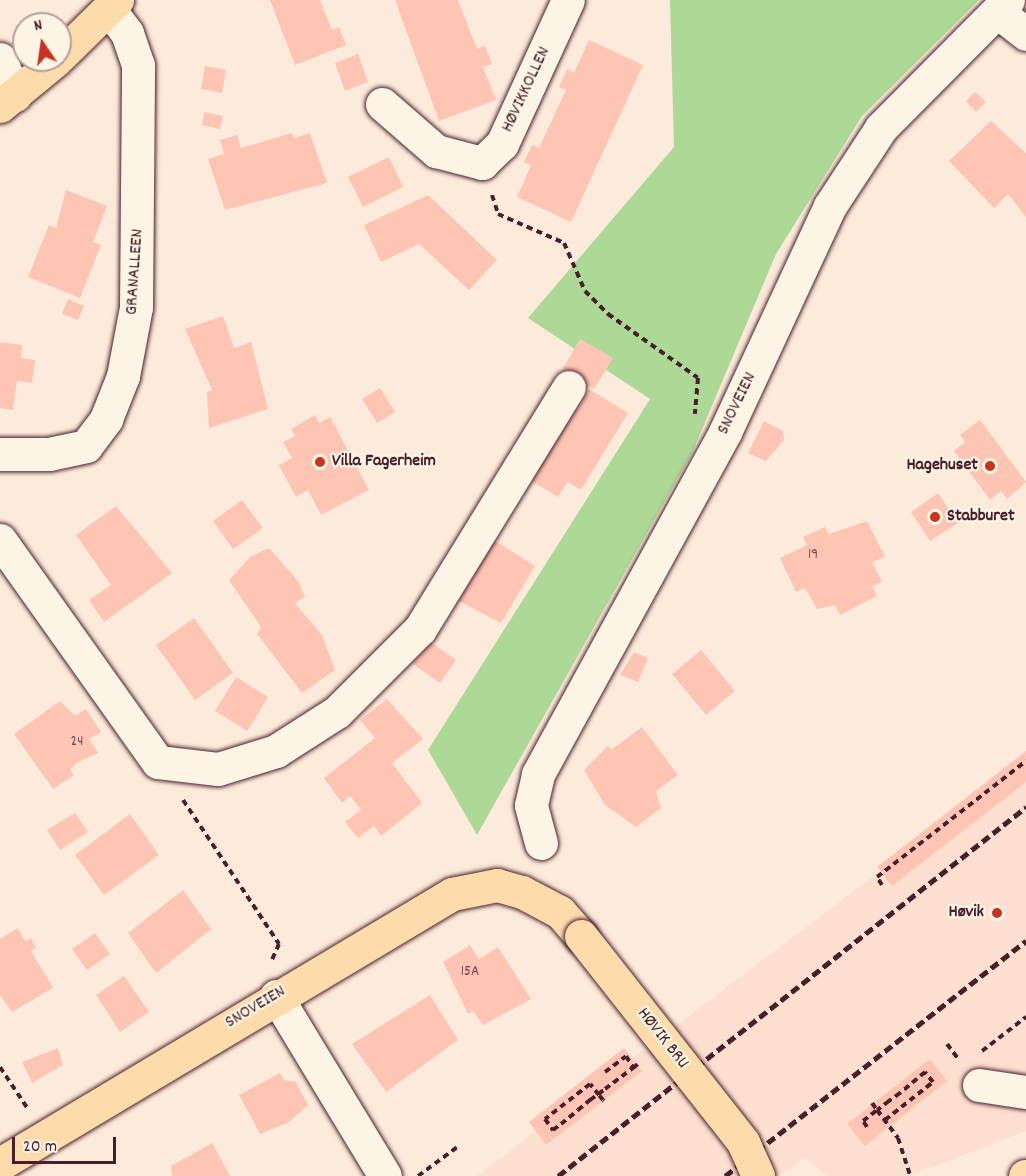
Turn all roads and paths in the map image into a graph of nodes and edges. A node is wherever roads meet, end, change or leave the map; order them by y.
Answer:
1 (568, 0) edge
2 (113, 5) edge
3 (1004, 6) edge
4 (1026, 34) edge
5 (72, 44) edge
6 (0, 59) edge
7 (41, 72) edge
8 (7, 100) edge
9 (382, 104) dead end
10 (498, 214) dead end
11 (698, 378) dead end
12 (569, 387) dead end
13 (0, 454) edge
14 (0, 540) edge
15 (1026, 761) edge
16 (158, 762) junction
17 (541, 843) dead end
18 (882, 885) dead end
19 (581, 936) joint
20 (279, 944) dead end
21 (276, 996) junction
22 (1026, 1017) edge
23 (0, 1067) edge
24 (976, 1072) joint
25 (1026, 1092) edge
26 (599, 1095) junction
27 (604, 1101) dead end
28 (872, 1103) dead end
29 (877, 1110) junction
30 (867, 1126) dead end
31 (46, 1136) junction
32 (743, 1142) junction
33 (460, 1145) dead end
34 (0, 1164) edge
35 (386, 1176) edge
36 (418, 1176) edge
37 (758, 1176) edge
38 (785, 1176) edge
39 (910, 1176) edge

1 - 9 street, HØVIKKOLLEN
2 - 5 main road
2 - 13 street, GRANALLEEN
3 - 4 street
3 - 17 street, SNOVEIEN
6 - 8 street
7 - 8 main road
10 - 11 path
12 - 16 street
14 - 16 street
15 - 18 path
16 - 20 path
19 - 21 main road, SNOVEIEN
19 - 32 main road, HØVIK BRU, bridge
21 - 31 main road, SNOVEIEN
21 - 35 street
22 - 24 path
23 - 31 path
24 - 25 street
26 - 26 path
26 - 27 path
28 - 29 path
29 - 29 path
29 - 30 path
29 - 39 path
31 - 34 main road, SNOVEIEN
32 - 37 main road, bridge
32 - 38 main road
33 - 36 path

